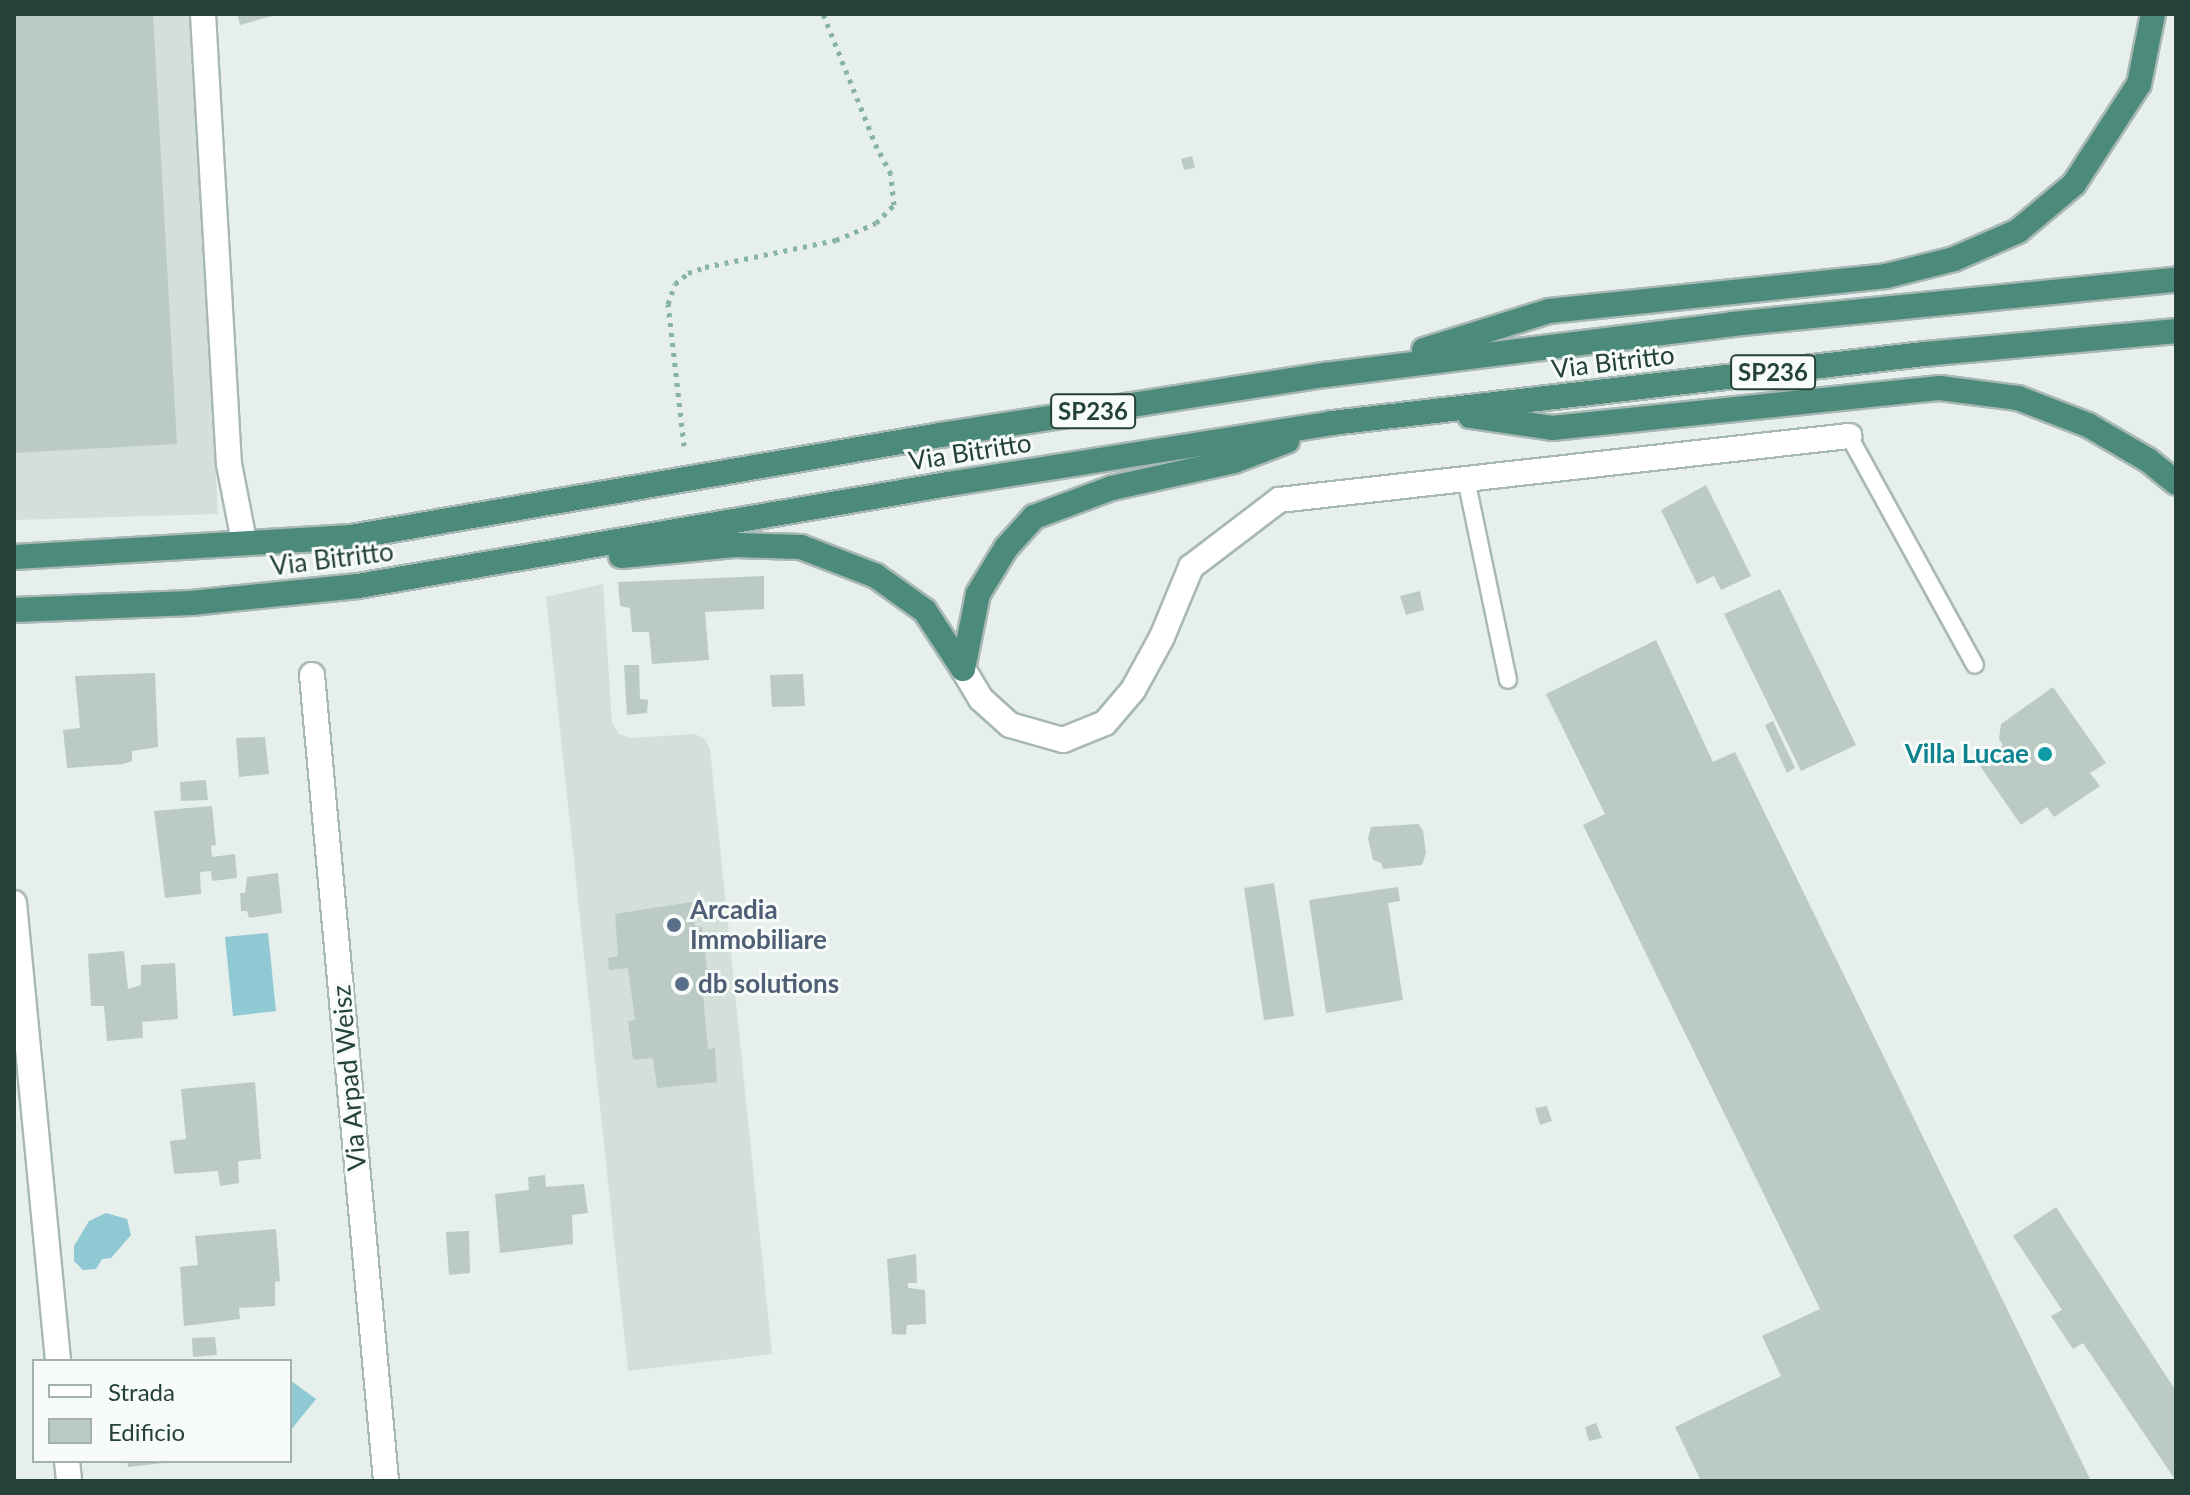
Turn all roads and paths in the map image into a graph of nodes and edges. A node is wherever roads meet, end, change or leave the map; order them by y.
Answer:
1 (203, 14) edge
2 (823, 14) edge
3 (2153, 14) edge
4 (2176, 280) edge
5 (2176, 331) edge
6 (1352, 372) junction
7 (1440, 411) junction
8 (1332, 423) junction
9 (1849, 436) joint
10 (1466, 479) junction
11 (689, 480) junction
12 (2176, 483) edge
13 (244, 541) junction
14 (14, 557) edge
15 (439, 573) junction
16 (14, 610) edge
17 (1975, 665) dead end
18 (963, 669) junction
19 (312, 675) dead end
20 (1508, 680) dead end
21 (14, 903) edge
22 (58, 1359) edge
23 (386, 1481) edge

1 - 13 street
2 - 11 path
3 - 6 highway
4 - 6 highway, Via Bitritto / SP236
5 - 7 highway, Via Bitritto / SP236
6 - 11 highway, Via Bitritto / SP236
7 - 8 highway, Via Bitritto / SP236
7 - 12 highway
8 - 15 highway, Via Bitritto / SP236
8 - 18 highway
9 - 10 street
9 - 17 lane
10 - 18 street
10 - 20 lane
11 - 13 highway, Via Bitritto / SP236
13 - 14 highway, Via Bitritto / SP236
15 - 16 highway, Via Bitritto / SP236
15 - 18 highway
19 - 23 street, Via Arpad Weisz
21 - 22 street

